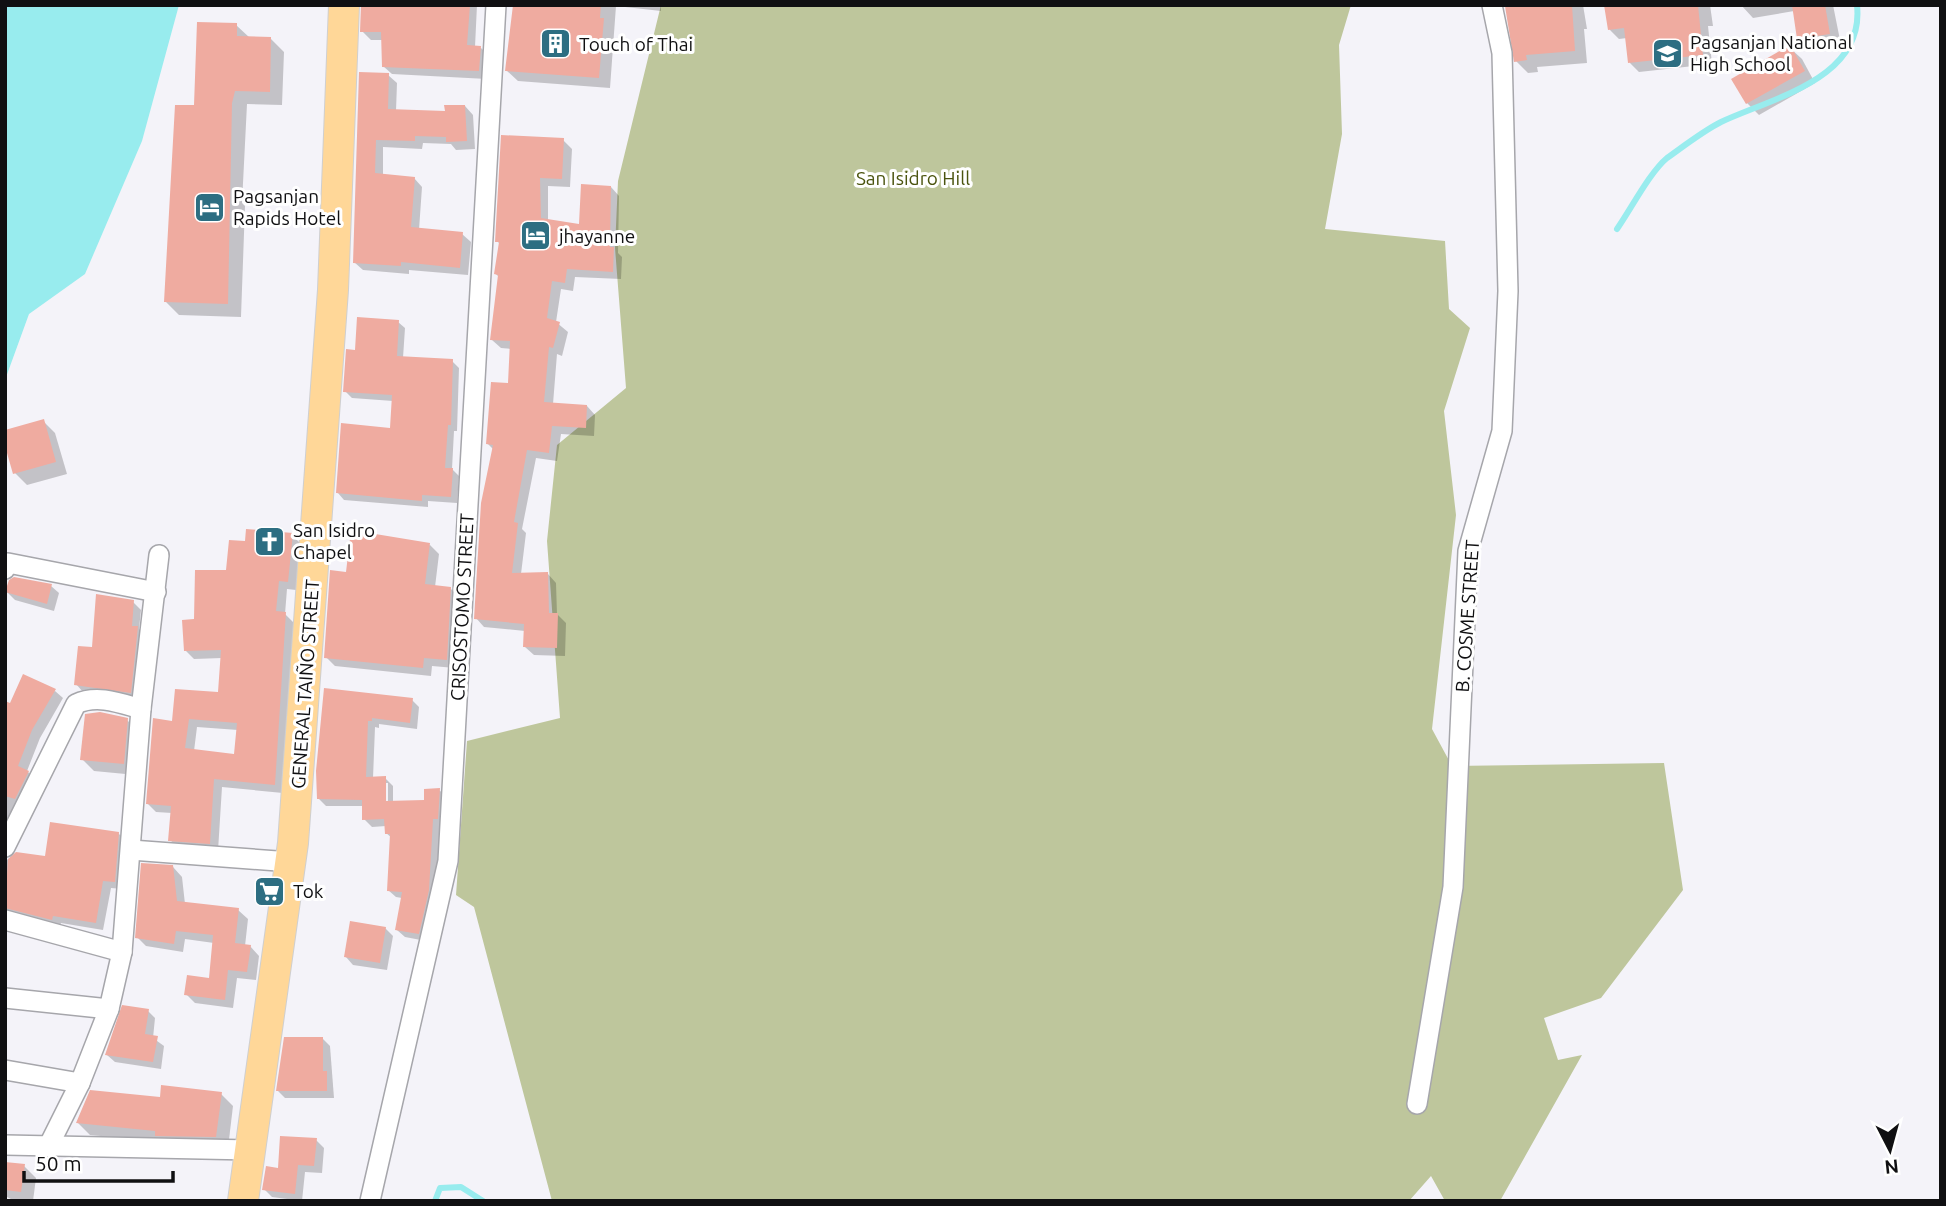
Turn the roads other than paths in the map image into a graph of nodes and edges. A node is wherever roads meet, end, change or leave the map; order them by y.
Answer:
1 (344, 5) edge
2 (496, 5) edge
3 (1492, 5) edge
4 (159, 555) dead end
5 (5, 569) edge
6 (156, 593) junction
7 (141, 709) junction
8 (5, 847) edge
9 (131, 850) junction
10 (291, 862) junction
11 (5, 920) edge
12 (122, 952) junction
13 (5, 998) edge
14 (109, 1009) junction
15 (5, 1070) edge
16 (79, 1083) junction
17 (1417, 1104) dead end
18 (5, 1145) edge
19 (48, 1147) junction
20 (251, 1150) junction
21 (243, 1201) edge
22 (370, 1201) edge

1 - 10 main road, GENERAL TAIÑO STREET
2 - 22 street, CRISOSTOMO STREET
3 - 17 street, B. COSME STREET
4 - 6 street
5 - 6 street
6 - 7 street
7 - 8 street
7 - 9 street
9 - 10 street
9 - 12 street
10 - 20 main road, GENERAL TAIÑO STREET
11 - 12 street
12 - 14 street
13 - 14 street
14 - 16 street
15 - 16 street
16 - 19 street
18 - 19 street
19 - 20 street
20 - 21 main road, GENERAL TAIÑO STREET

